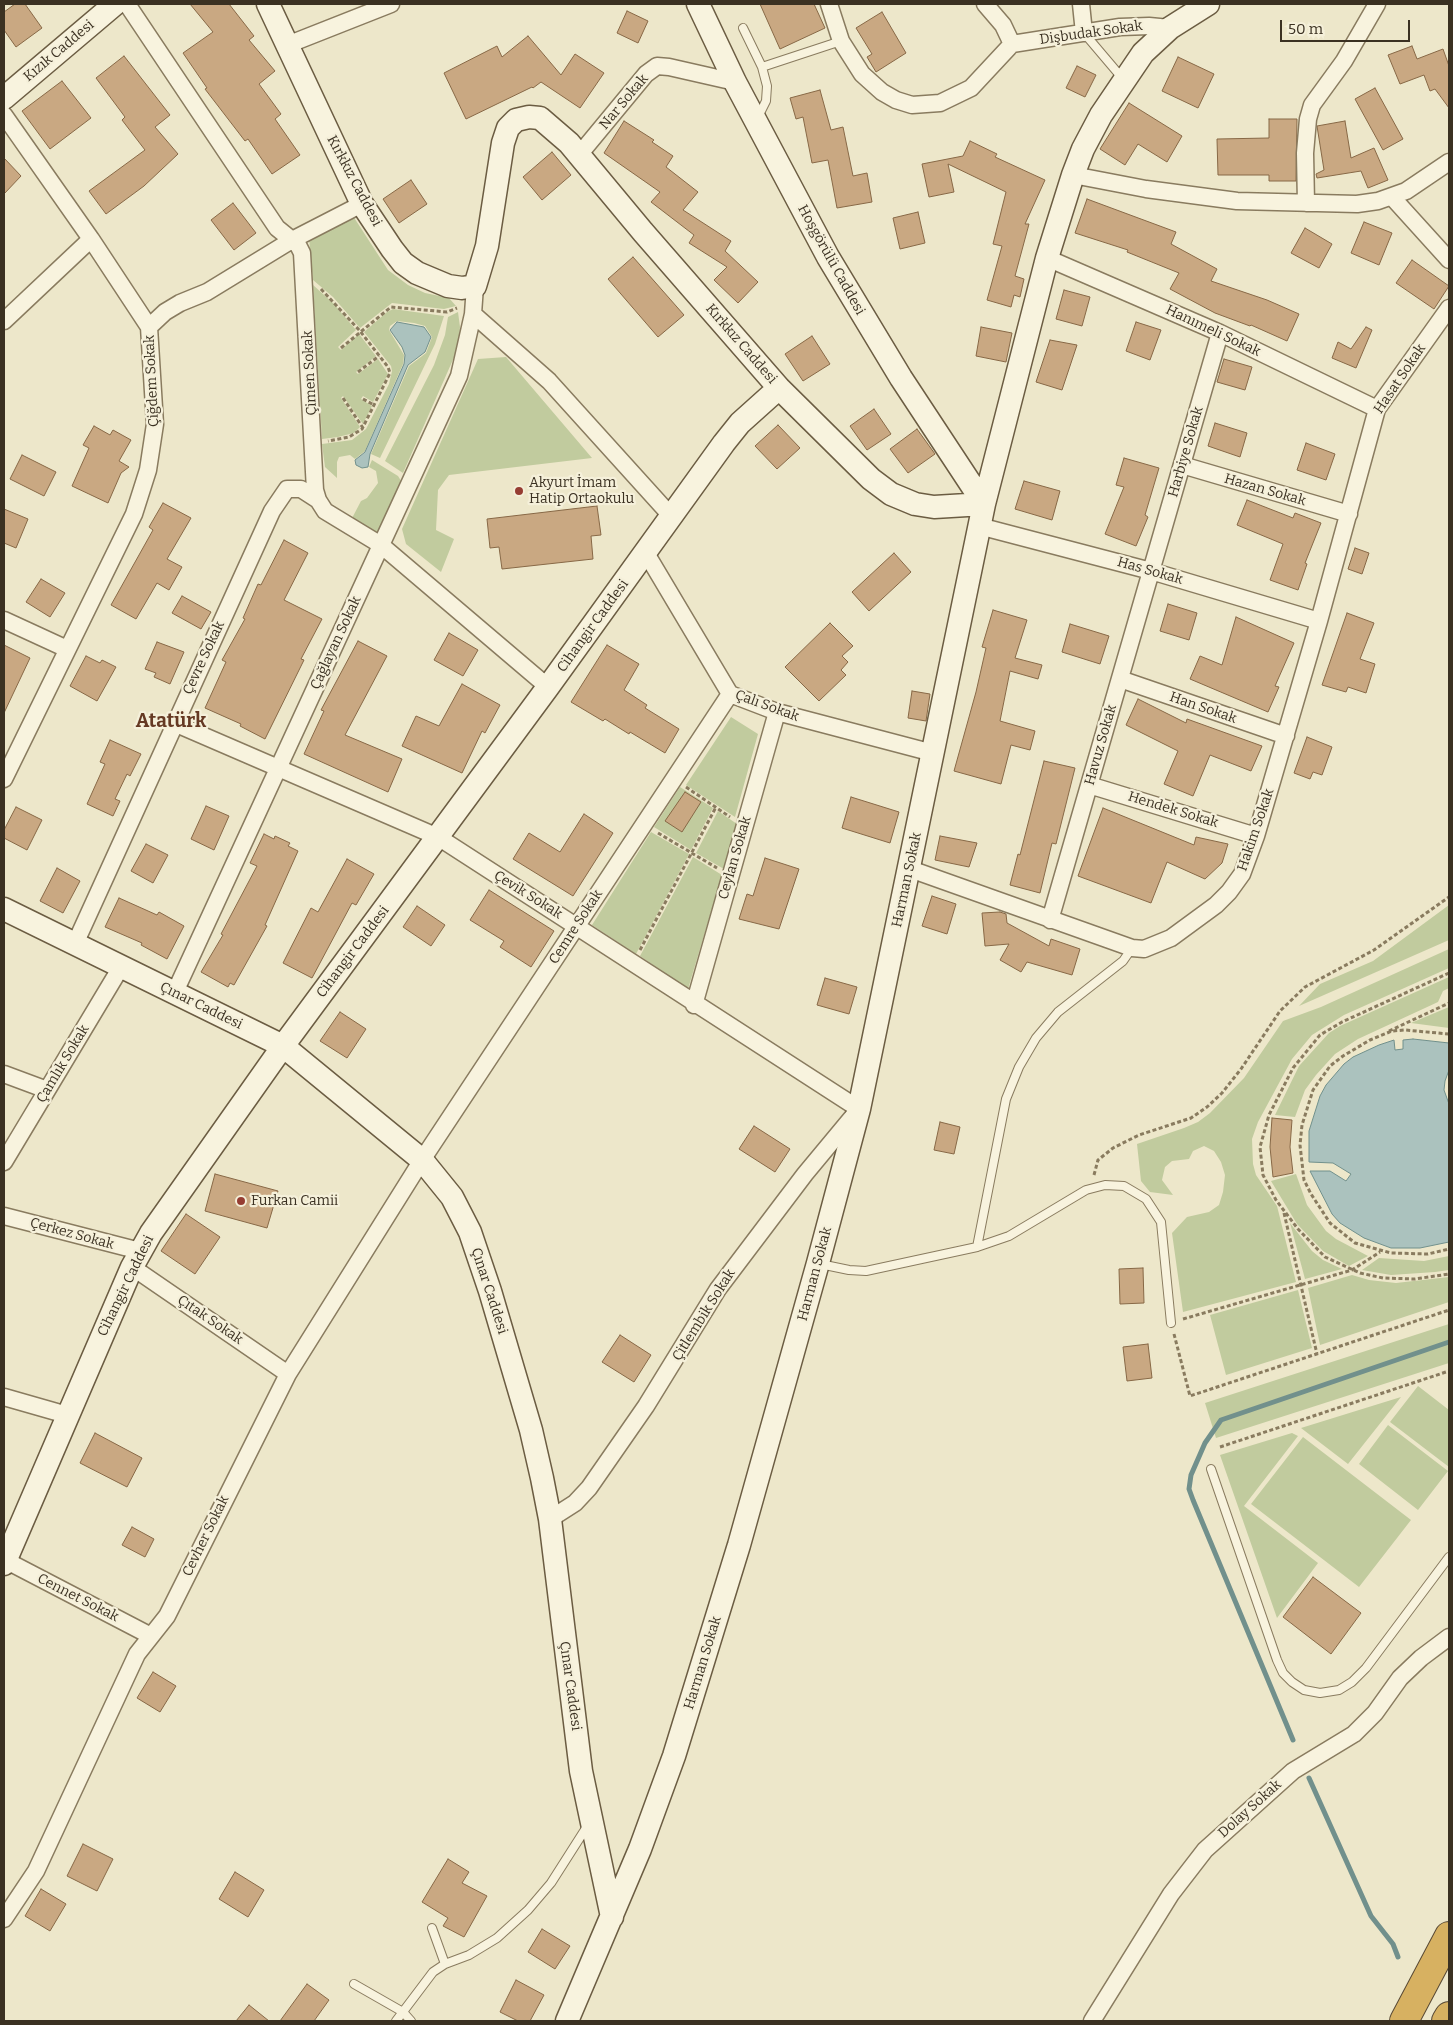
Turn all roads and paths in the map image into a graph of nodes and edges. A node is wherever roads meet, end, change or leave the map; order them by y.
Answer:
1 (115, 4) edge
2 (127, 4) edge
3 (268, 4) edge
4 (391, 4) edge
5 (698, 4) edge
6 (829, 4) edge
7 (985, 4) edge
8 (1081, 4) edge
9 (1208, 4) edge
10 (1376, 4) edge
11 (743, 28) dead end
12 (1170, 28) junction
13 (1084, 33) junction
14 (841, 41) junction
15 (1012, 44) junction
16 (287, 45) junction
17 (762, 67) junction
18 (1124, 80) junction
19 (735, 82) junction
20 (4, 98) edge
21 (4, 115) edge
22 (756, 121) junction
23 (579, 155) junction
24 (1449, 162) edge
25 (1073, 175) junction
26 (1392, 197) junction
27 (1306, 203) junction
28 (362, 204) junction
29 (91, 239) junction
30 (292, 240) junction
31 (1047, 258) junction
32 (1449, 260) edge
33 (305, 276) junction
34 (474, 300) junction
35 (1449, 308) edge
36 (4, 321) edge
37 (149, 327) junction
38 (360, 331) junction
39 (1220, 334) junction
40 (341, 348) dead end
41 (379, 356) junction
42 (358, 372) dead end
43 (779, 388) junction
44 (343, 398) dead end
45 (363, 398) dead end
46 (374, 405) junction
47 (1377, 409) junction
48 (363, 428) junction
49 (313, 443) junction
50 (1182, 465) junction
51 (318, 500) junction
52 (1349, 514) junction
53 (981, 515) junction
54 (672, 517) junction
55 (382, 545) junction
56 (646, 553) junction
57 (1151, 570) junction
58 (4, 620) edge
59 (1319, 621) junction
60 (67, 649) junction
61 (1120, 679) junction
62 (548, 687) junction
63 (730, 694) junction
64 (777, 712) junction
65 (174, 723) junction
66 (1286, 736) junction
67 (933, 753) junction
68 (277, 768) junction
69 (4, 780) edge
70 (680, 783) dead end
71 (1089, 785) junction
72 (716, 807) junction
73 (732, 818) dead end
74 (651, 828) dead end
75 (1256, 836) junction
76 (438, 837) junction
77 (692, 853) junction
78 (910, 869) junction
79 (724, 873) dead end
80 (1449, 897) edge
81 (4, 909) edge
82 (1050, 920) junction
83 (577, 926) junction
84 (75, 944) junction
85 (1132, 948) junction
86 (636, 957) dead end
87 (122, 967) junction
88 (1449, 973) edge
89 (175, 992) junction
90 (1449, 1003) edge
91 (694, 1004) junction
92 (1449, 1034) edge
93 (1382, 1035) junction
94 (283, 1046) junction
95 (4, 1074) edge
96 (47, 1090) junction
97 (859, 1109) junction
98 (422, 1160) junction
99 (4, 1162) edge
100 (1096, 1187) junction
101 (1284, 1211) junction
102 (4, 1216) edge
103 (977, 1247) junction
104 (1449, 1249) edge
105 (1380, 1252) junction
106 (136, 1259) junction
107 (818, 1263) junction
108 (1352, 1270) junction
109 (1449, 1274) edge
110 (1301, 1285) junction
111 (1449, 1310) edge
112 (1172, 1323) junction
113 (1317, 1354) junction
114 (1449, 1371) edge
115 (288, 1374) junction
116 (4, 1397) edge
117 (67, 1415) junction
118 (1220, 1447) dead end
119 (1211, 1469) dead end
120 (550, 1520) junction
121 (1449, 1557) edge
122 (4, 1562) edge
123 (152, 1636) junction
124 (1449, 1637) edge
125 (592, 1820) junction
126 (612, 1917) junction
127 (4, 1919) edge
128 (432, 1928) dead end
129 (1449, 1936) edge
130 (445, 1964) junction
131 (354, 1984) dead end
132 (403, 2012) junction
133 (1449, 2016) edge
134 (396, 2021) edge
135 (410, 2021) edge
136 (567, 2021) edge
137 (1092, 2021) edge
138 (1404, 2021) edge
139 (1446, 2021) edge

1 - 20 street, Kızık Caddesi
2 - 30 street, Çimen Sokak
3 - 16 street, Kırkkız Caddesi
4 - 16 street
5 - 19 street, Hoşgörülü Caddesi
6 - 14 street
7 - 15 street
8 - 13 street
9 - 12 street
10 - 27 street
11 - 17 lane
12 - 13 street, Dişbudak Sokak
12 - 18 street
13 - 15 street, Dişbudak Sokak
13 - 18 lane
14 - 15 street
14 - 17 lane
16 - 28 street, Kırkkız Caddesi
17 - 22 lane
18 - 25 street
19 - 22 street, Hoşgörülü Caddesi
19 - 23 street, Nar Sokak
21 - 29 street, Çiğdem Sokak
22 - 53 street, Hoşgörülü Caddesi
23 - 34 street, Kırkkız Caddesi
23 - 43 street, Kırkkız Caddesi
24 - 26 street
25 - 27 street
25 - 31 street
26 - 27 street
26 - 32 street
28 - 30 street
28 - 34 street, Kırkkız Caddesi
29 - 36 street
29 - 37 street, Çiğdem Sokak
30 - 33 street, Çimen Sokak
30 - 37 street
31 - 39 street, Hanımeli Sokak
31 - 53 street
33 - 38 path
33 - 49 street, Çimen Sokak
34 - 38 path
34 - 54 street
34 - 55 street, Çağlayan Sokak
35 - 47 street, Hasat Sokak
37 - 60 street, Çiğdem Sokak
38 - 40 path
38 - 41 path
39 - 47 street, Hanımeli Sokak
39 - 50 street, Harbiye Sokak
41 - 42 path
41 - 46 path
43 - 53 street, Kırkkız Caddesi
43 - 54 street, Cihangir Caddesi
44 - 48 path
45 - 46 path
46 - 48 path
47 - 52 street, Hasat Sokak
48 - 49 path
49 - 51 street, Çimen Sokak
50 - 52 street, Hazan Sokak
50 - 57 street, Harbiye Sokak
51 - 55 street
51 - 65 street, Çevre Sokak
52 - 59 street, Hakim Sokak
53 - 57 street, Has Sokak
53 - 67 street, Harman Sokak
54 - 56 street, Cihangir Caddesi
55 - 62 street
55 - 68 street, Çağlayan Sokak
56 - 62 street, Cihangir Caddesi
56 - 63 street, Çalı Sokak
57 - 59 street, Has Sokak
57 - 61 street, Havuz Sokak
58 - 60 street
59 - 66 street, Hakim Sokak
60 - 69 street, Çiğdem Sokak
61 - 66 street, Han Sokak
61 - 71 street, Havuz Sokak
62 - 76 street, Cihangir Caddesi
63 - 64 street, Çalı Sokak
63 - 83 street, Cemre Sokak
64 - 67 street, Çalı Sokak
64 - 91 street, Ceylan Sokak
65 - 68 street, Çevik Sokak
65 - 84 street, Çevre Sokak
66 - 75 street, Hakim Sokak
67 - 78 street, Harman Sokak
68 - 76 street, Çevik Sokak
68 - 89 street, Çağlayan Sokak
70 - 72 path
71 - 75 street, Hendek Sokak
71 - 82 street, Havuz Sokak
72 - 73 path
72 - 77 path
74 - 77 path
75 - 85 street, Hakim Sokak
76 - 83 street, Çevik Sokak
76 - 94 street, Cihangir Caddesi
77 - 79 path
77 - 86 path
78 - 82 street, Hakim Sokak
78 - 97 street, Harman Sokak
80 - 100 path
81 - 84 street, Çınar Caddesi
82 - 85 street, Hakim Sokak
83 - 91 street, Çevik Sokak
83 - 98 street, Cemre Sokak
84 - 87 street, Çınar Caddesi
85 - 103 lane
87 - 89 street, Çınar Caddesi
87 - 96 street, Çamlık Sokak
88 - 101 path
89 - 94 street, Çınar Caddesi
90 - 93 path
91 - 97 street, Çevik Sokak
92 - 93 path
93 - 105 path
94 - 98 street, Çınar Caddesi
94 - 106 street, Cihangir Caddesi
95 - 96 street
96 - 99 street, Çamlık Sokak
97 - 107 street, Harman Sokak
97 - 120 street, Çitlembik Sokak
98 - 115 street, Cevher Sokak
98 - 120 street, Çınar Caddesi
100 - 103 lane
100 - 112 lane
101 - 108 path
101 - 110 path
102 - 106 street, Çerkez Sokak
103 - 107 lane
104 - 105 path
105 - 108 path
106 - 115 street, Çıtak Sokak
106 - 117 street, Cihangir Caddesi
107 - 126 street, Harman Sokak
108 - 109 path
108 - 110 path
110 - 112 path
110 - 113 path
111 - 113 path
112 - 113 path
114 - 118 path
115 - 123 street, Cevher Sokak
116 - 117 street
117 - 122 street, Cihangir Caddesi
119 - 121 lane
120 - 125 street, Çınar Caddesi
122 - 123 street, Cennet Sokak
123 - 127 street, Cevher Sokak
124 - 137 street, Dolay Sokak
125 - 126 street, Çınar Caddesi
125 - 130 lane
126 - 136 street, Harman Sokak
128 - 130 lane
129 - 138 highway
130 - 132 lane
131 - 132 lane
132 - 134 lane
132 - 135 lane
133 - 139 highway

